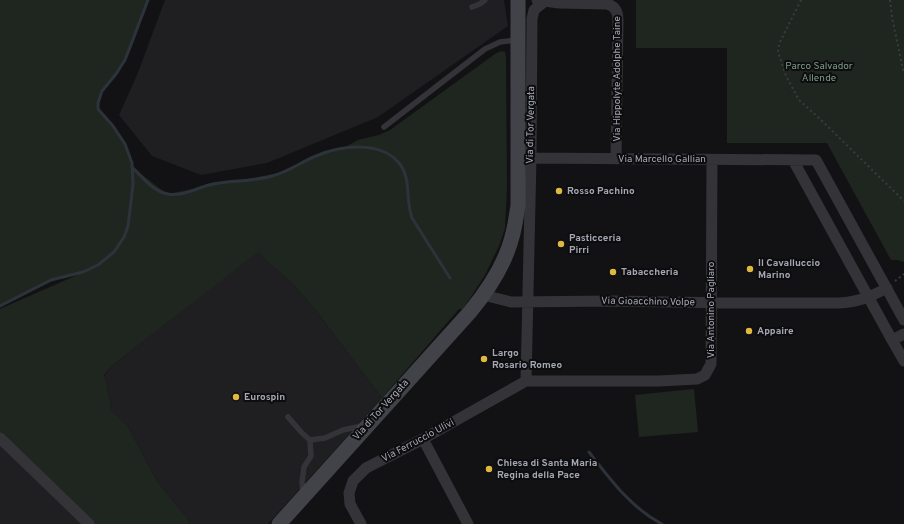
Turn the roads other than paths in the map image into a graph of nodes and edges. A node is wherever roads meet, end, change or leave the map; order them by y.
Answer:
1 (484, 0) edge
2 (518, 0) edge
3 (540, 1) edge
4 (472, 7) dead end
5 (517, 40) junction
6 (384, 127) dead end
7 (531, 158) junction
8 (616, 159) junction
9 (712, 160) junction
10 (793, 160) junction
11 (887, 288) junction
12 (483, 295) junction
13 (869, 298) junction
14 (527, 302) junction
15 (711, 303) junction
16 (904, 320) edge
17 (904, 334) edge
18 (892, 340) junction
19 (904, 362) edge
20 (526, 381) junction
21 (288, 418) dead end
22 (368, 424) junction
23 (0, 438) edge
24 (423, 439) junction
25 (310, 440) junction
26 (303, 497) junction
27 (89, 524) edge
28 (279, 524) edge
29 (360, 524) edge
30 (468, 524) edge

1 - 4 lane
2 - 5 main road, Via di Tor Vergata
3 - 7 street, Via di Tor Vergata
3 - 8 street, Via Hippolyte Adolphe Taine
5 - 6 lane
5 - 12 main road, Via di Tor Vergata
7 - 8 street, Via Marcello Gallian
7 - 14 street, Via di Tor Vergata
8 - 9 street, Via Marcello Gallian
9 - 10 street, Via Marcello Gallian
9 - 15 street, Via Antonino Pagliaro
10 - 11 street, Via Marcello Gallian
10 - 13 street
11 - 13 street, Via Gioacchino Volpe
11 - 16 street, Via Marcello Gallian
12 - 14 street
12 - 22 main road, Via di Tor Vergata
13 - 15 street, Via Gioacchino Volpe
13 - 18 street
14 - 15 street, Via Gioacchino Volpe
14 - 20 street, Via di Tor Vergata
15 - 20 street, Via Antonino Pagliaro
17 - 18 street
18 - 19 street
20 - 24 street, Via Ferruccio Ulivi
21 - 25 lane
22 - 25 lane
22 - 26 main road, Via di Tor Vergata
23 - 27 street
24 - 29 street, Via Ferruccio Ulivi
24 - 30 street
25 - 26 lane
26 - 28 main road, Via di Tor Vergata

